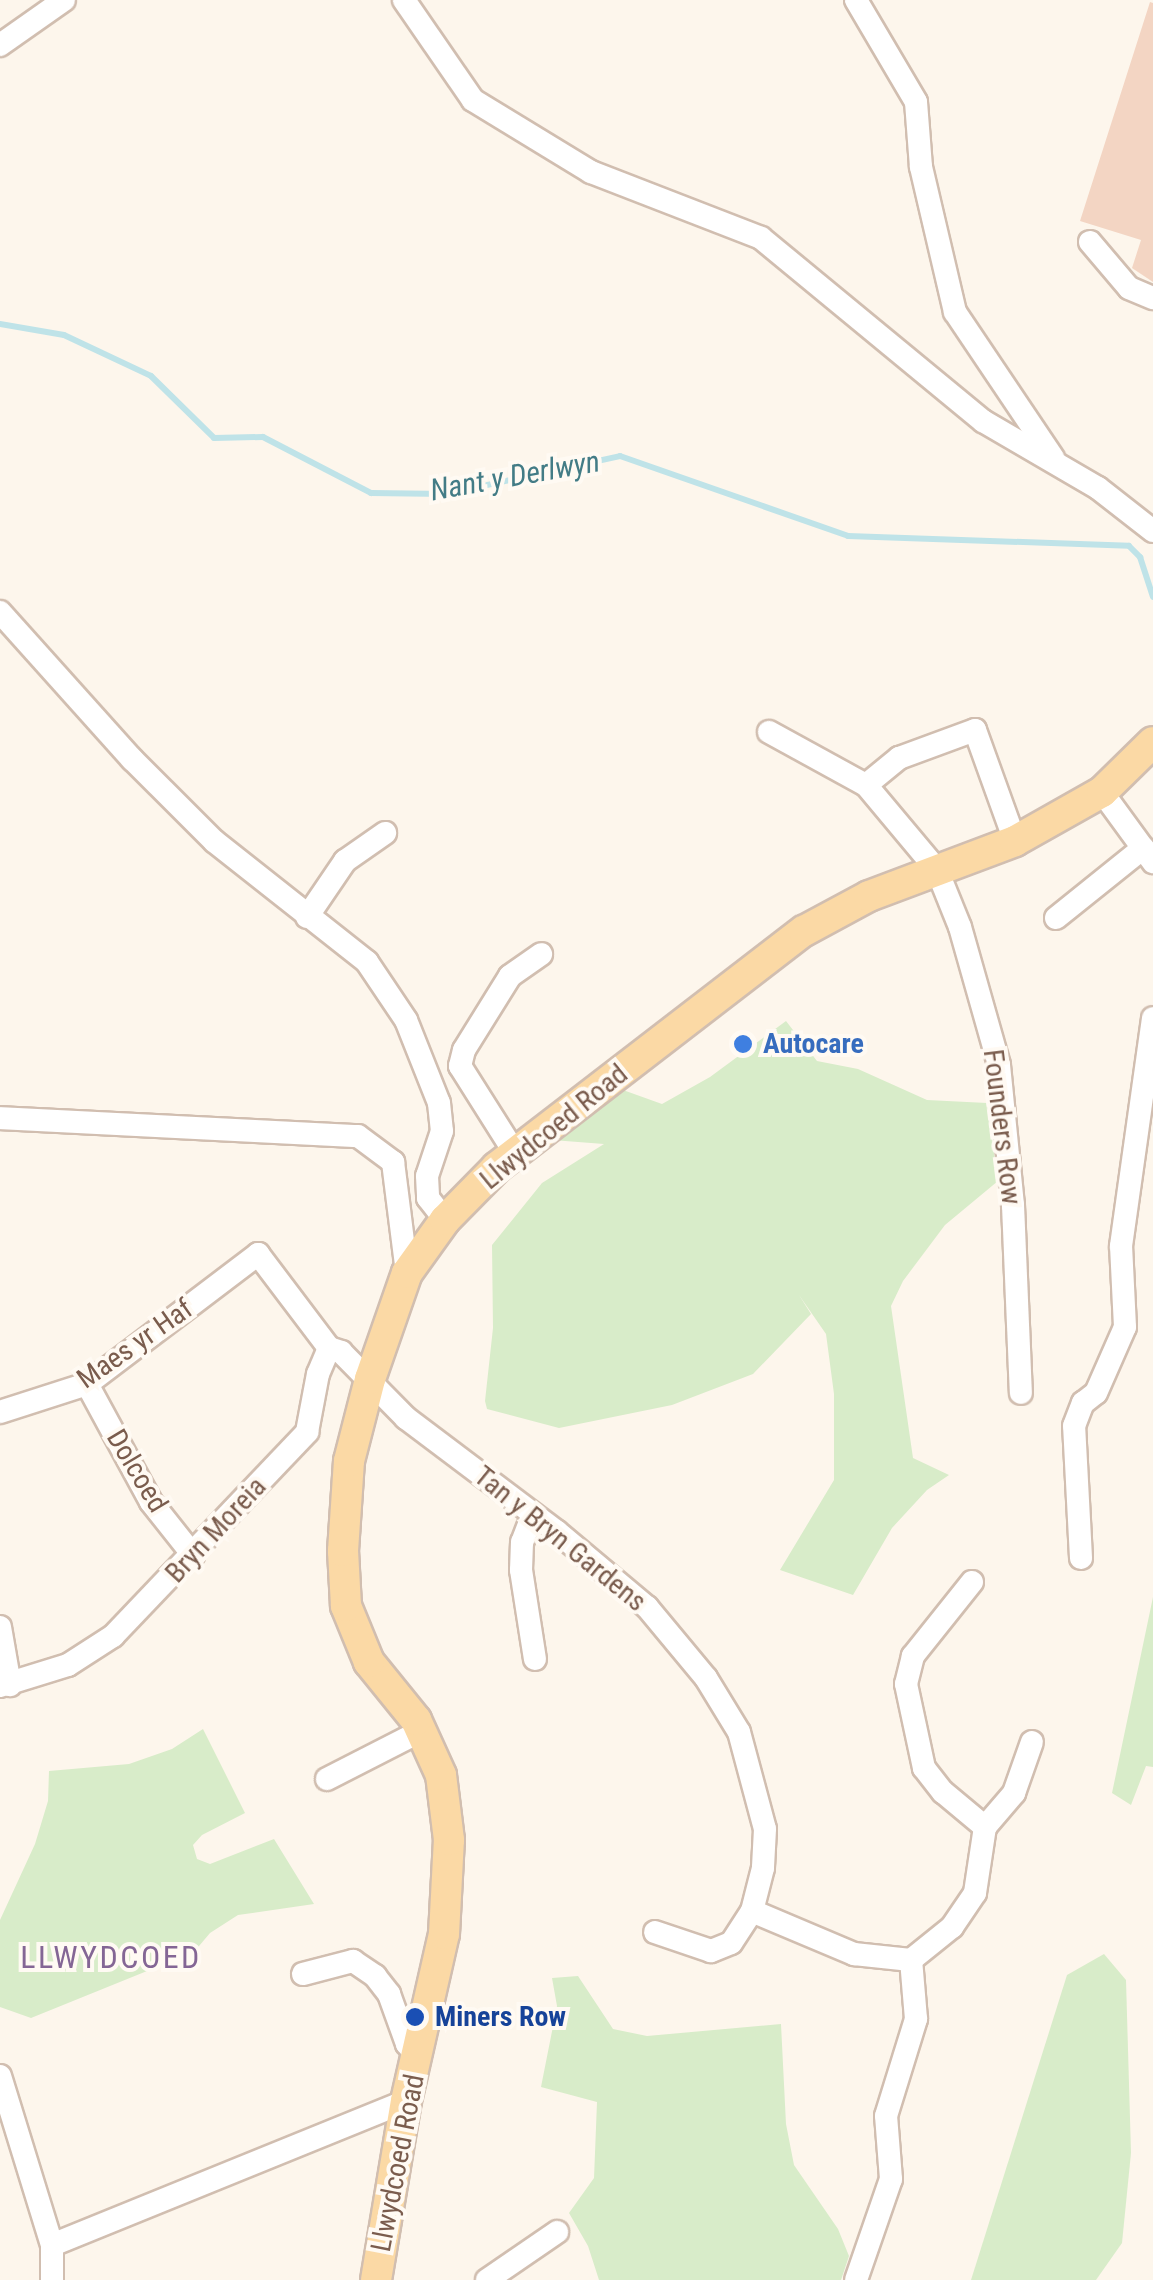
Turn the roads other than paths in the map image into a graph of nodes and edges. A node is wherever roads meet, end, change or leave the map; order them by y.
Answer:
1 (64, 0) edge
2 (404, 0) edge
3 (856, 0) edge
4 (0, 45) edge
5 (1090, 242) dead end
6 (1153, 298) edge
7 (1058, 464) junction
8 (1153, 531) edge
9 (0, 612) edge
10 (769, 732) dead end
11 (1153, 742) edge
12 (866, 785) junction
13 (1102, 792) junction
14 (385, 834) dead end
15 (1014, 841) junction
16 (1148, 855) edge
17 (937, 870) junction
18 (307, 916) junction
19 (1056, 918) dead end
20 (541, 954) dead end
21 (1153, 1018) edge
22 (0, 1118) edge
23 (515, 1153) junction
24 (445, 1220) junction
25 (408, 1273) junction
26 (329, 1348) junction
27 (370, 1379) junction
28 (87, 1384) junction
29 (1022, 1393) dead end
30 (0, 1412) edge
31 (533, 1514) junction
32 (193, 1555) junction
33 (1081, 1558) dead end
34 (972, 1582) dead end
35 (0, 1627) edge
36 (535, 1659) dead end
37 (5, 1686) edge
38 (421, 1731) junction
39 (1032, 1742) dead end
40 (327, 1779) dead end
41 (986, 1827) junction
42 (752, 1911) junction
43 (656, 1932) dead end
44 (911, 1960) junction
45 (304, 1974) dead end
46 (419, 2058) junction
47 (0, 2076) edge
48 (406, 2101) junction
49 (557, 2232) dead end
50 (52, 2246) junction
51 (52, 2280) edge
52 (376, 2280) edge
53 (486, 2280) edge
54 (856, 2280) edge

1 - 4 street
2 - 7 street
3 - 7 street
5 - 6 street
7 - 8 street
9 - 18 street
10 - 12 street
11 - 13 main road, Llwydcoed Road
12 - 15 street
12 - 17 street, Founders Row
13 - 15 main road, Llwydcoed Road
13 - 16 street
14 - 18 street
15 - 17 main road, Llwydcoed Road
16 - 19 street
17 - 23 main road, Llwydcoed Road
17 - 29 street, Founders Row
18 - 24 street
20 - 23 street
21 - 33 street
22 - 25 street
23 - 24 main road, Llwydcoed Road
24 - 25 main road, Llwydcoed Road
25 - 27 main road, Llwydcoed Road
26 - 27 street
26 - 28 street, Maes yr Haf
26 - 32 street, Bryn Moreia
27 - 31 street, Tan y Bryn Gardens
27 - 38 main road, Llwydcoed Road
28 - 30 street, Maes yr Haf
28 - 32 street, Dolcoed
31 - 36 street
31 - 42 street, Tan y Bryn Gardens
32 - 37 street, Bryn Moreia
34 - 41 street
35 - 37 street
38 - 40 street
38 - 46 main road, Llwydcoed Road
39 - 41 street
41 - 44 street
42 - 43 street, Tan y Bryn Gardens
42 - 44 street
44 - 54 street
45 - 46 street
46 - 48 main road, Llwydcoed Road
47 - 50 street
48 - 50 street
48 - 52 main road, Llwydcoed Road
49 - 53 street
50 - 51 street

